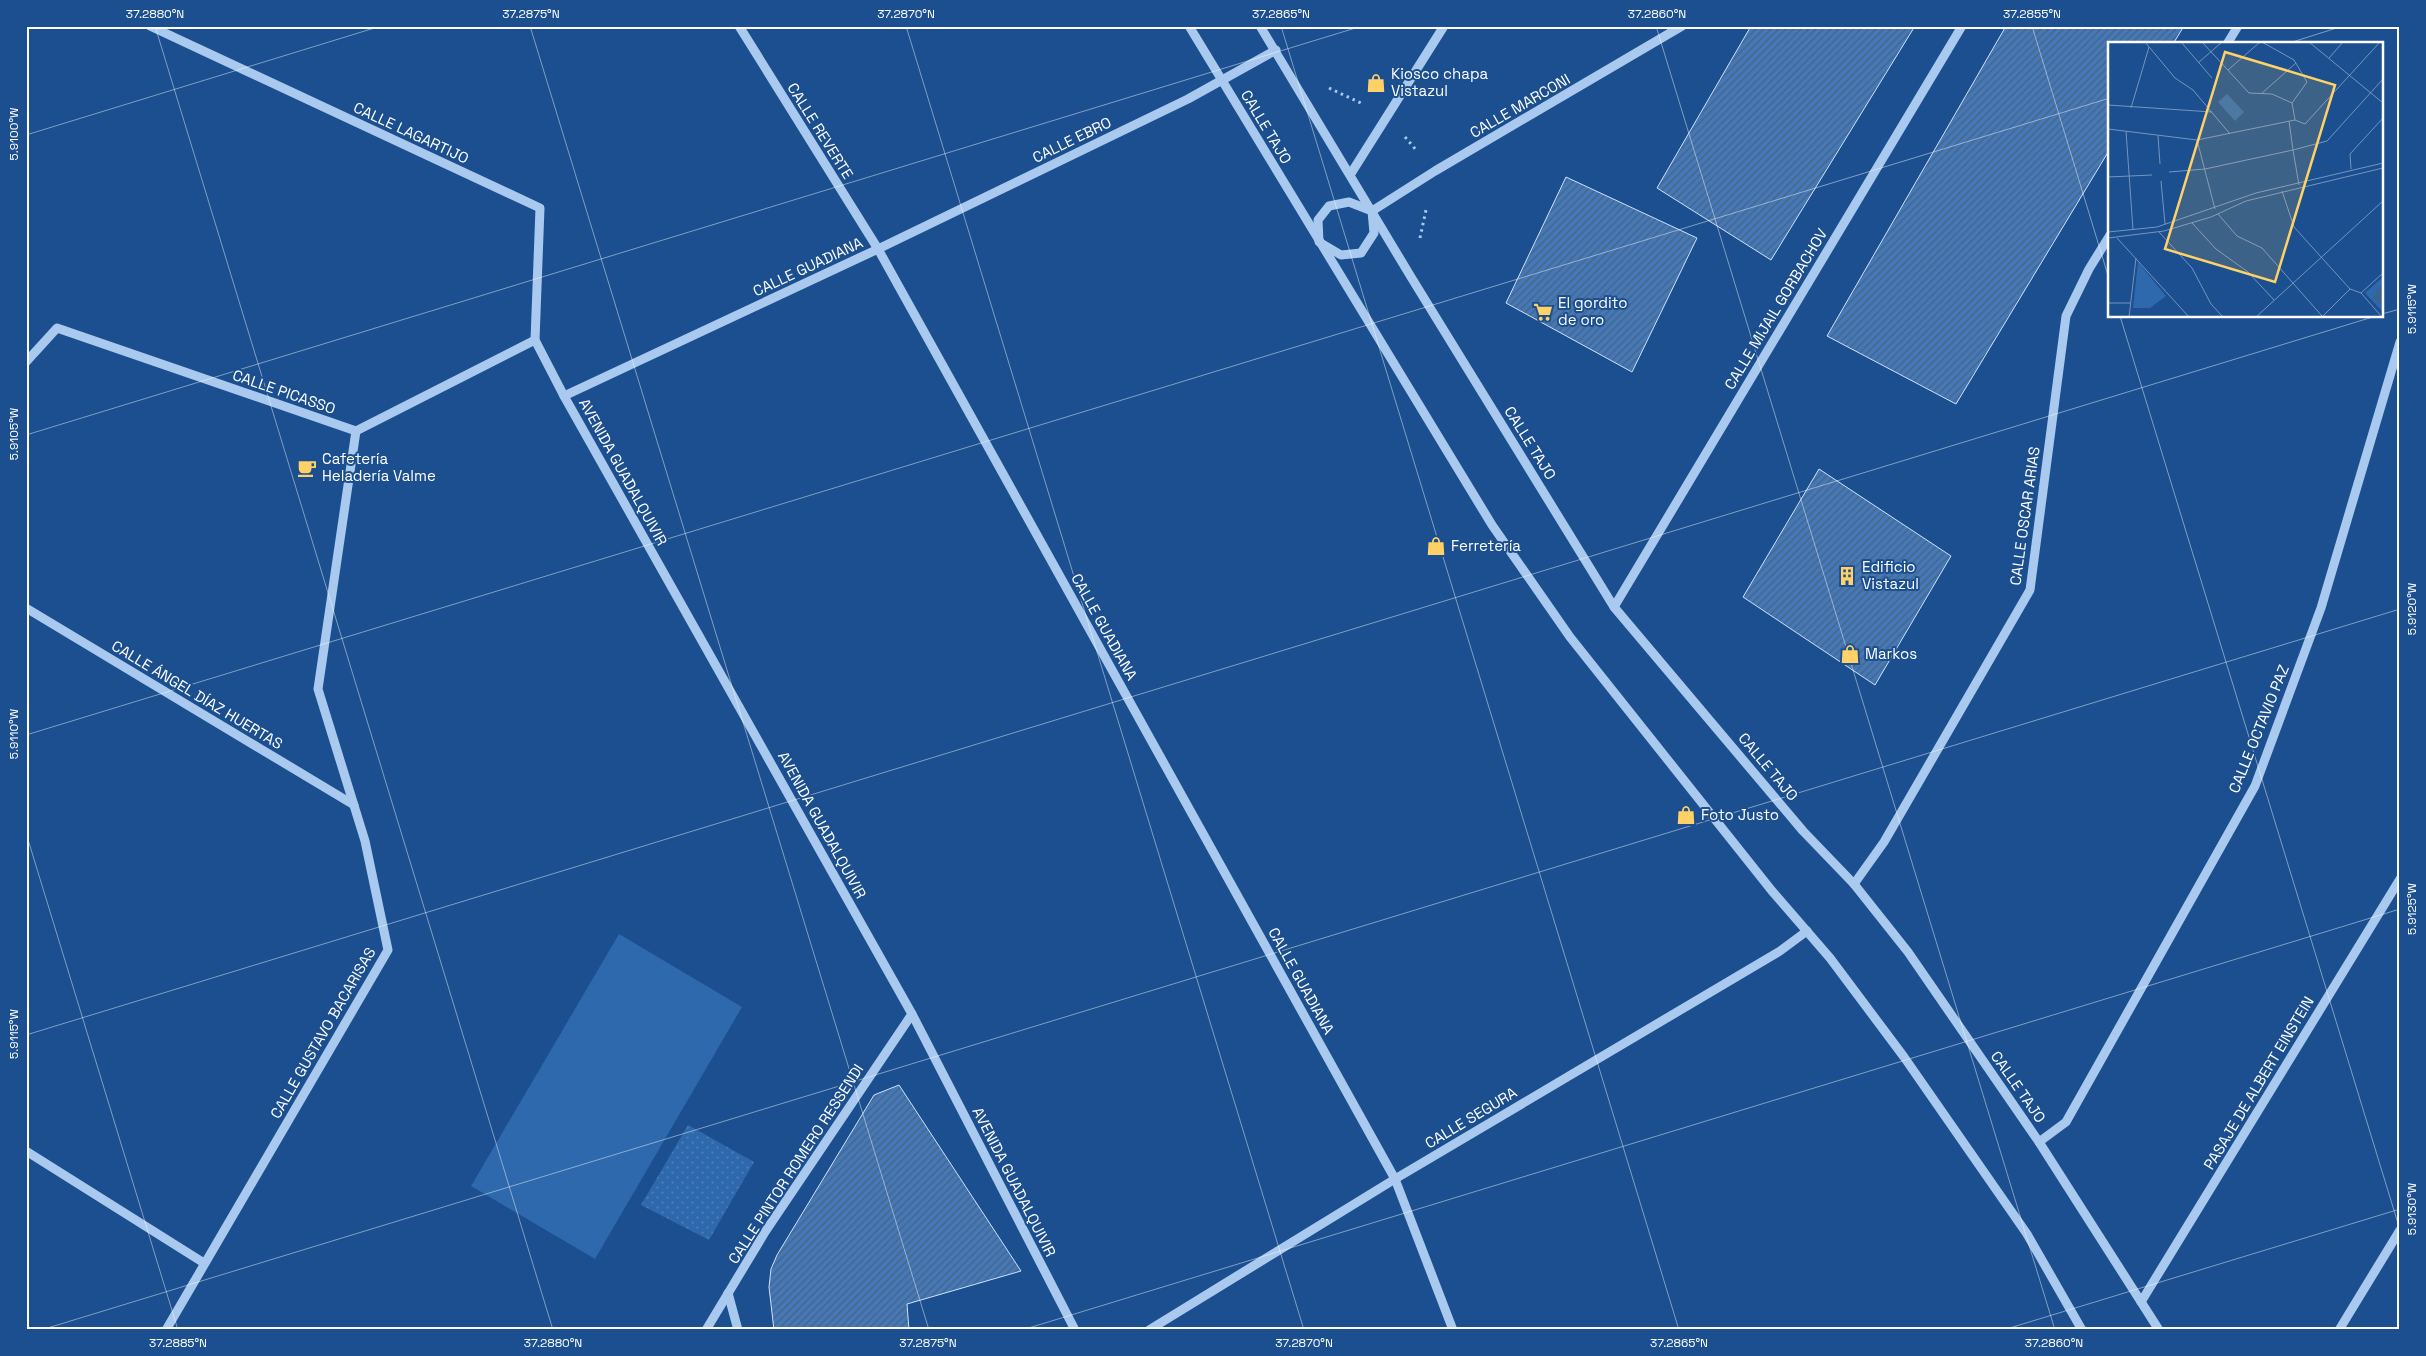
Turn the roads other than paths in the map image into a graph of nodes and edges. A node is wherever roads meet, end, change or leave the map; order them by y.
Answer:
1 (150, 26) edge
2 (739, 26) edge
3 (1189, 26) edge
4 (1260, 26) edge
5 (1444, 26) edge
6 (1682, 26) edge
7 (1962, 26) edge
8 (2238, 26) edge
9 (2228, 42) edge
10 (1276, 50) junction
11 (1222, 80) junction
12 (1350, 175) junction
13 (1372, 211) junction
14 (2108, 238) edge
15 (1319, 242) junction
16 (878, 249) junction
17 (535, 340) junction
18 (2400, 342) edge
19 (26, 362) edge
20 (564, 396) junction
21 (356, 430) junction
22 (1614, 606) junction
23 (26, 608) edge
24 (354, 805) junction
25 (2400, 878) edge
26 (1854, 884) junction
27 (1808, 931) junction
28 (912, 1014) junction
29 (2039, 1142) junction
30 (26, 1151) edge
31 (1395, 1179) junction
32 (2400, 1230) edge
33 (204, 1263) junction
34 (728, 1293) junction
35 (2141, 1302) junction
36 (166, 1330) edge
37 (706, 1330) edge
38 (738, 1330) edge
39 (1075, 1330) edge
40 (1149, 1330) edge
41 (1453, 1330) edge
42 (2082, 1330) edge
43 (2159, 1330) edge
44 (2339, 1330) edge

1 - 17 street, CALLE LAGARTIJO
2 - 16 street, CALLE REVERTE
3 - 11 street, CALLE TAJO
4 - 10 street, CALLE TAJO
5 - 12 street
6 - 13 street, CALLE MARCONI
7 - 22 street, CALLE MIJAIL GORBACHOV
8 - 9 street
10 - 11 street, CALLE EBRO
10 - 12 street, CALLE TAJO
11 - 15 street, CALLE TAJO
11 - 16 street, CALLE EBRO
12 - 13 street, CALLE TAJO
13 - 15 street
13 - 15 street, CALLE TAJO
13 - 22 street, CALLE TAJO
14 - 26 street, CALLE OSCAR ARIAS
15 - 27 street, CALLE TAJO
16 - 20 street, CALLE GUADIANA
16 - 31 street, CALLE GUADIANA
17 - 20 street, AVENIDA GUADALQUIVIR
17 - 21 street
18 - 29 street, CALLE OCTAVIO PAZ
19 - 21 street, CALLE PICASSO
20 - 28 street, AVENIDA GUADALQUIVIR
21 - 24 street, CALLE GUSTAVO BACARISAS
22 - 26 street, CALLE TAJO
23 - 24 street, CALLE ÁNGEL DÍAZ HUERTAS
24 - 33 street, CALLE GUSTAVO BACARISAS
25 - 35 street, PASAJE DE ALBERT EINSTEIN
26 - 29 street, CALLE TAJO
27 - 31 street, CALLE SEGURA
27 - 42 street, CALLE TAJO
28 - 34 street, CALLE PINTOR ROMERO RESSENDI
28 - 39 street, AVENIDA GUADALQUIVIR
29 - 35 street, CALLE TAJO
30 - 33 street
31 - 40 street, CALLE SEGURA
31 - 41 street, CALLE GUADIANA
32 - 44 street
33 - 36 street, CALLE GUSTAVO BACARISAS
34 - 37 street, CALLE PINTOR ROMERO RESSENDI
34 - 38 street
35 - 43 street, CALLE TAJO

